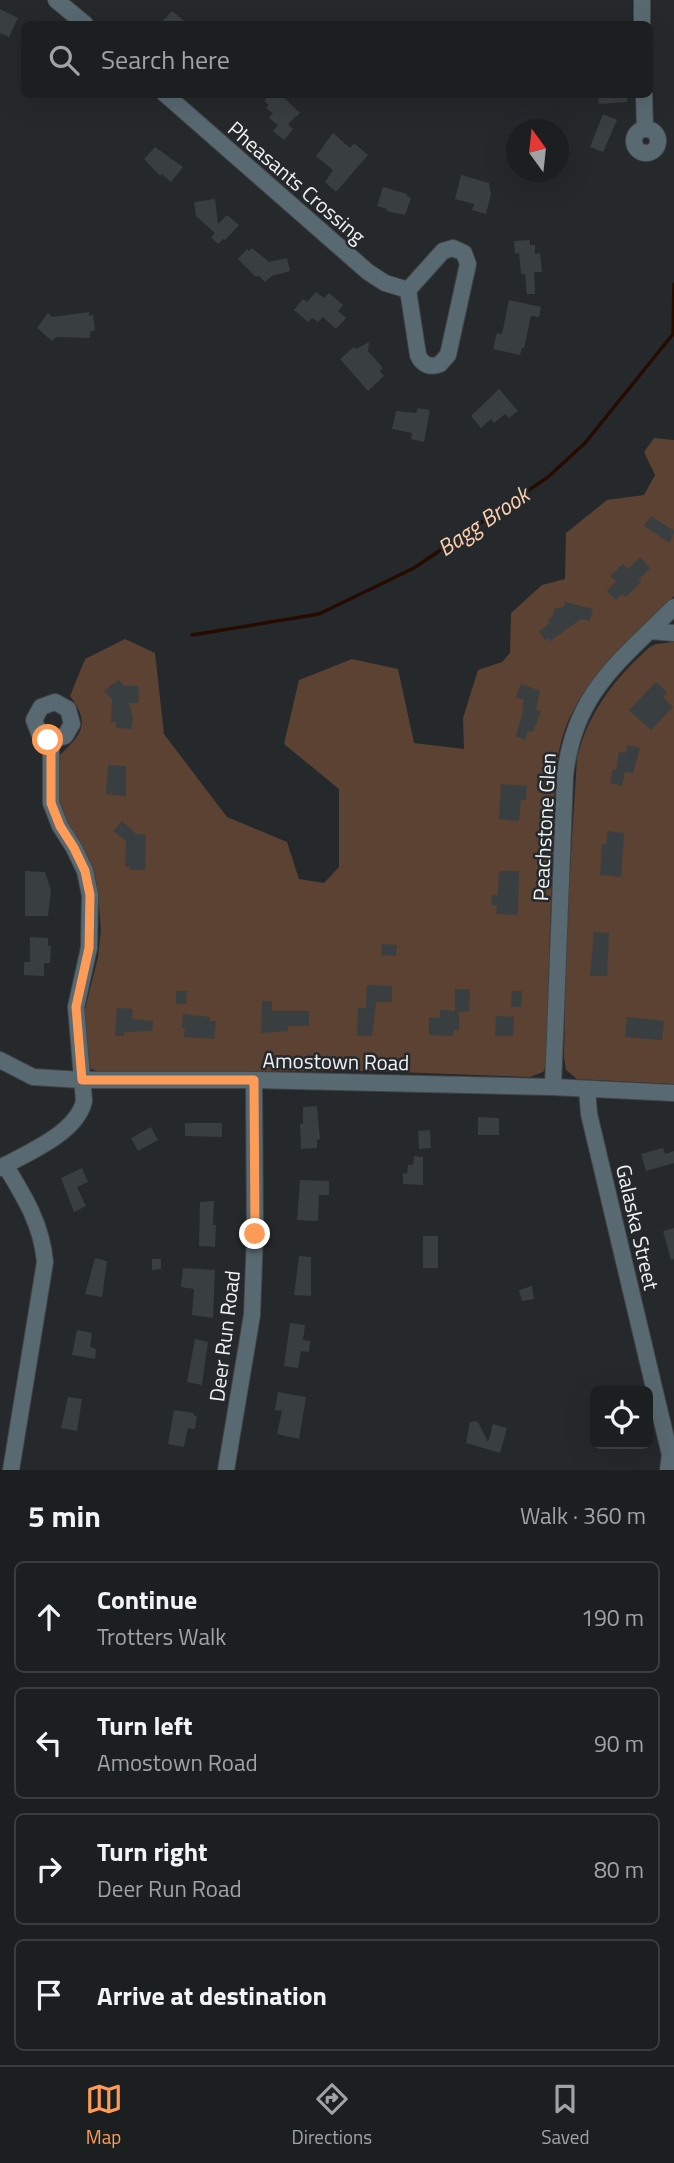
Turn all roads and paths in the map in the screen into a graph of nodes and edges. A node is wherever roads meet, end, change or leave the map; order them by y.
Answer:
1 (57, 0) edge
2 (642, 0) edge
3 (82, 21) edge
4 (642, 21) edge
5 (170, 98) edge
6 (644, 98) edge
7 (645, 129) dead end
8 (408, 290) junction
9 (674, 607) edge
10 (650, 631) junction
11 (674, 633) edge
12 (51, 740) dead end
13 (0, 1060) edge
14 (82, 1080) junction
15 (254, 1080) junction
16 (554, 1087) junction
17 (587, 1089) junction
18 (674, 1093) edge
19 (2, 1166) edge
20 (671, 1462) edge
21 (11, 1470) edge
22 (226, 1470) edge

1 - 3 street
2 - 4 street
5 - 8 street, Pheasants Crossing
6 - 7 street
8 - 8 street
9 - 10 street, Peachstone Glen
10 - 11 street
10 - 16 street, Peachstone Glen
12 - 14 street
13 - 14 street, Amostown Road
14 - 15 street, Amostown Road
14 - 19 street
15 - 16 street, Amostown Road
15 - 22 street, Deer Run Road
16 - 17 street, Amostown Road
17 - 18 street, Amostown Road
17 - 20 street, Galaska Street
19 - 21 street

